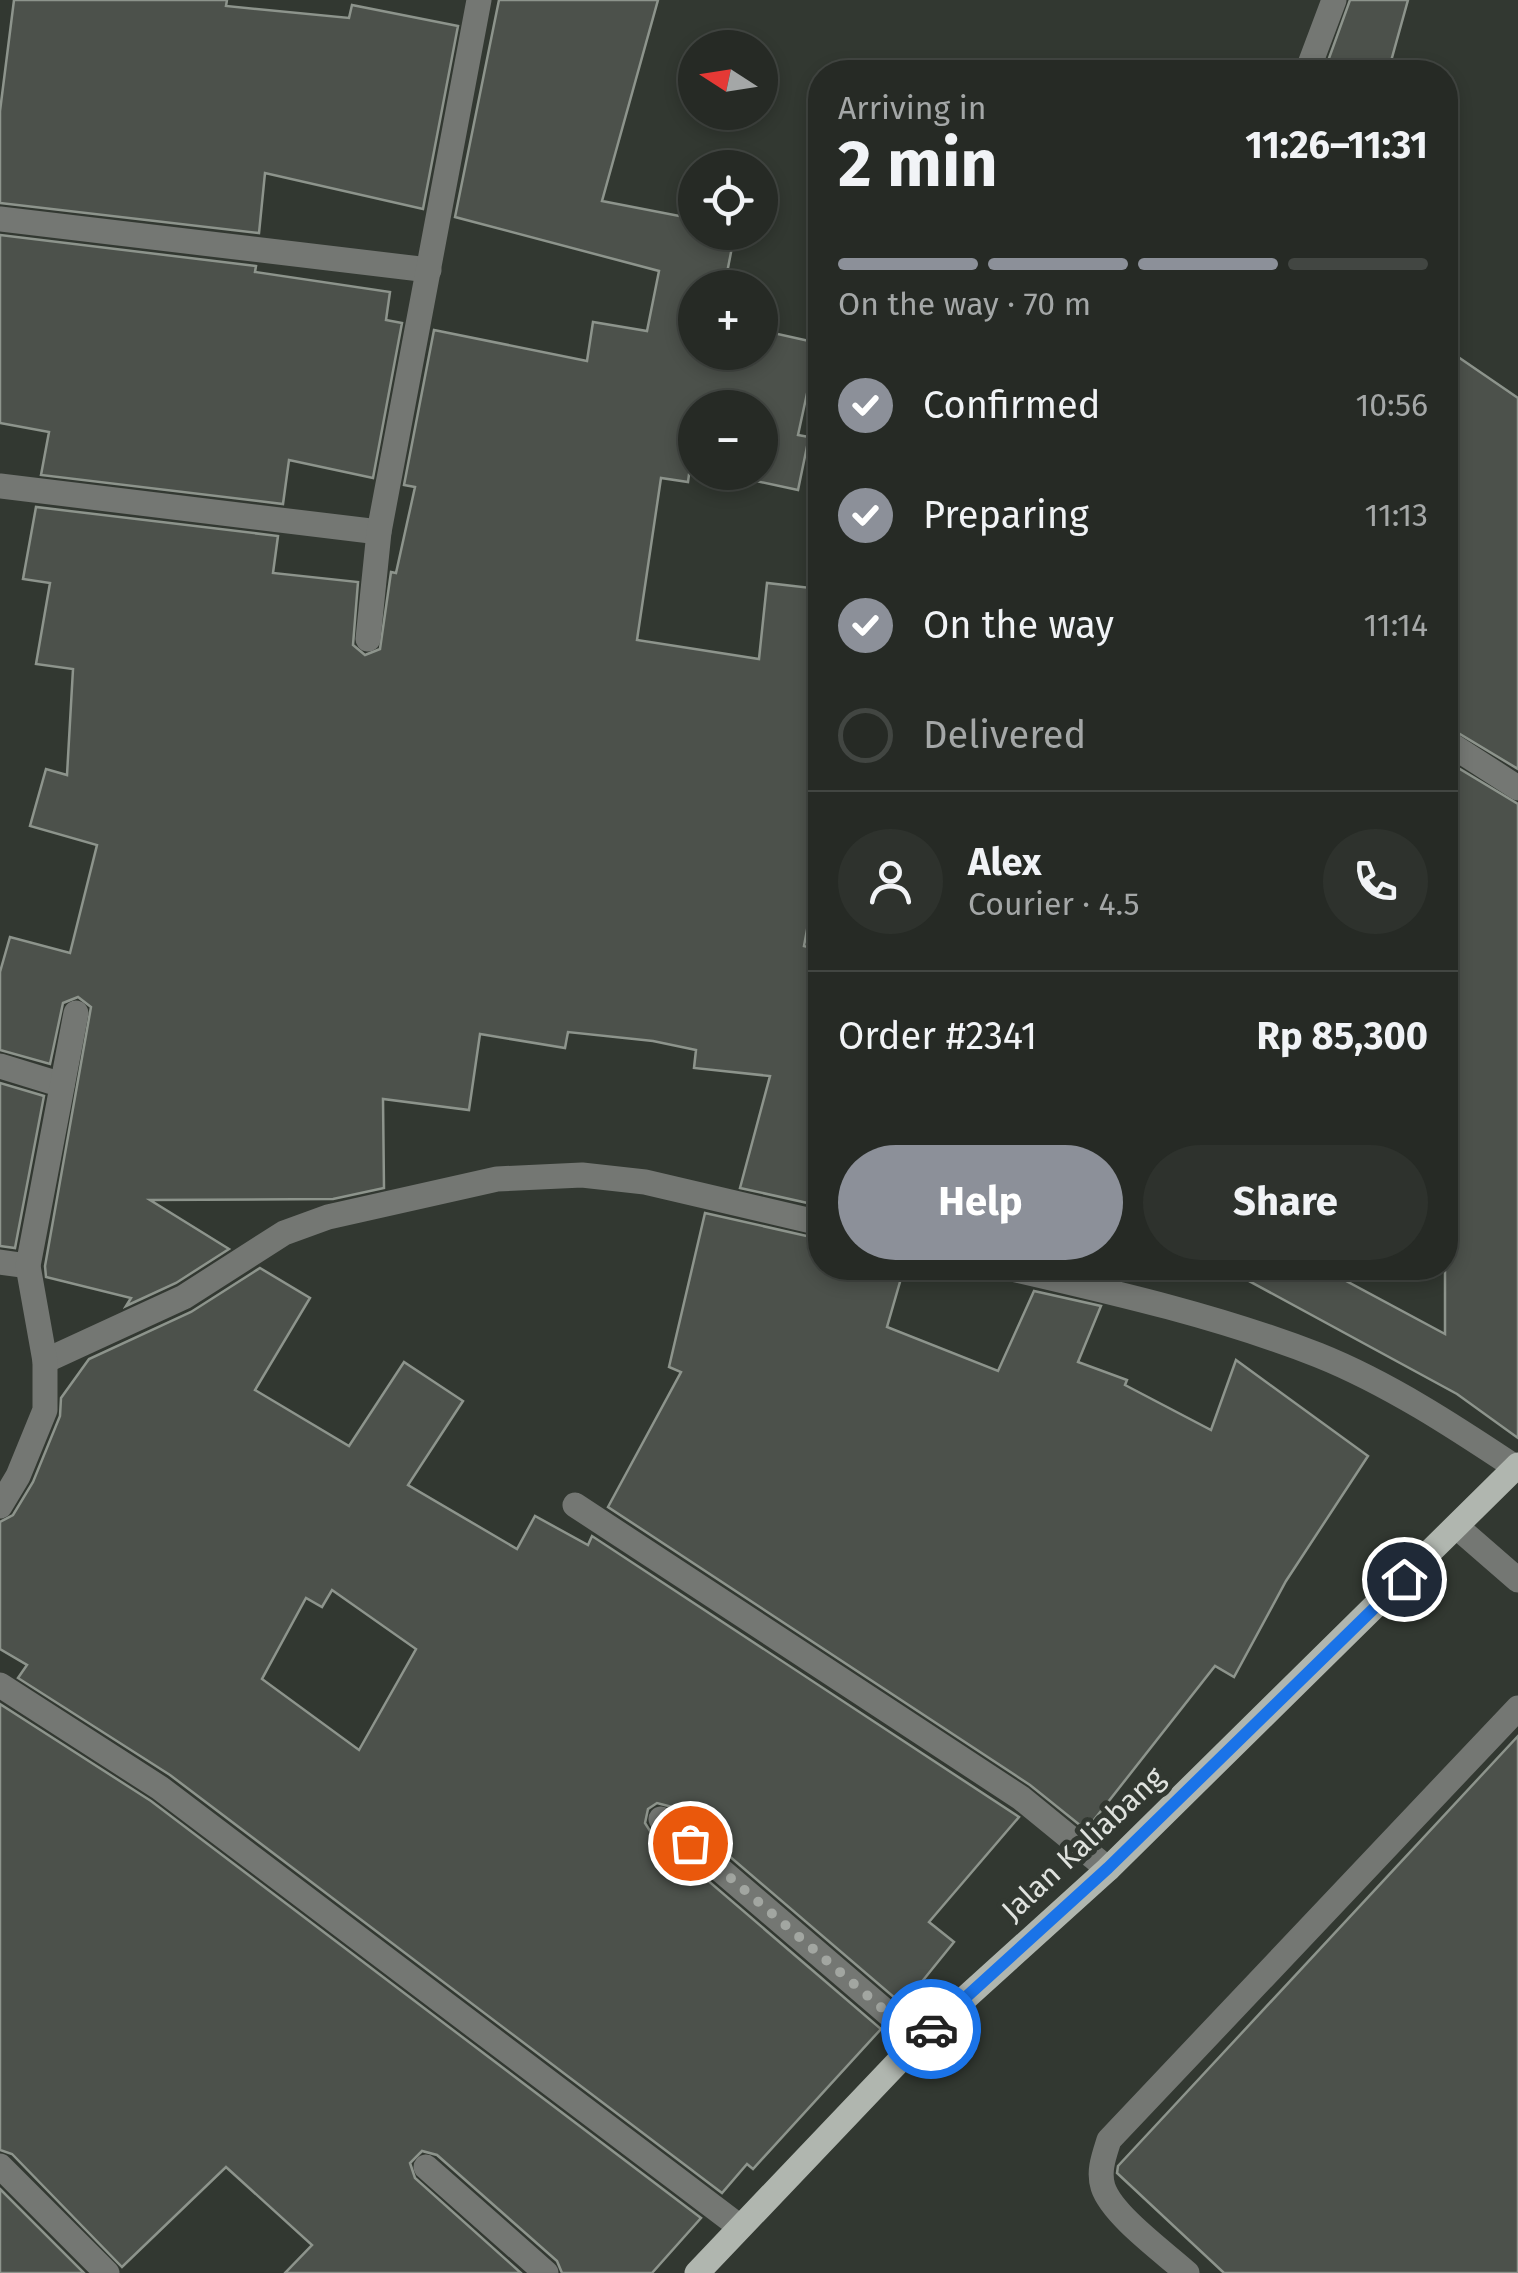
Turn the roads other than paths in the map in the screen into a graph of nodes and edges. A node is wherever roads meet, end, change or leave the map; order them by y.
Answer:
1 (1334, 0) edge
2 (470, 1) edge
3 (1312, 60) edge
4 (0, 219) edge
5 (430, 270) junction
6 (0, 486) edge
7 (379, 532) junction
8 (368, 639) dead end
9 (1458, 749) edge
10 (1518, 788) edge
11 (76, 1014) dead end
12 (0, 1066) edge
13 (62, 1085) junction
14 (808, 1220) edge
15 (0, 1262) edge
16 (28, 1266) junction
17 (1060, 1280) edge
18 (45, 1361) junction
19 (1517, 1467) edge
20 (575, 1505) dead end
21 (0, 1506) edge
22 (1457, 1526) junction
23 (1518, 1580) edge
24 (0, 1685) edge
25 (1518, 1708) edge
26 (661, 1818) dead end
27 (1108, 1868) junction
28 (919, 2040) junction
29 (0, 2166) edge
30 (426, 2168) dead end
31 (740, 2227) junction
32 (107, 2273) edge
33 (546, 2273) edge
34 (697, 2273) edge
35 (1186, 2273) edge

1 - 3 street
2 - 5 street
4 - 5 street
5 - 7 street
6 - 7 street
7 - 8 street
9 - 10 street
11 - 13 street
12 - 13 street
13 - 16 street
14 - 18 street
15 - 16 street
16 - 18 street
17 - 19 street
18 - 21 street
19 - 22 main road, Jalan Kaliabang
20 - 27 street
22 - 23 street
22 - 27 main road, Jalan Kaliabang
24 - 31 street
25 - 35 street
26 - 28 street
27 - 28 main road, Jalan Kaliabang
28 - 31 main road, Jalan Kaliabang
29 - 32 street
30 - 33 street
31 - 34 main road, Jalan Kaliabang

